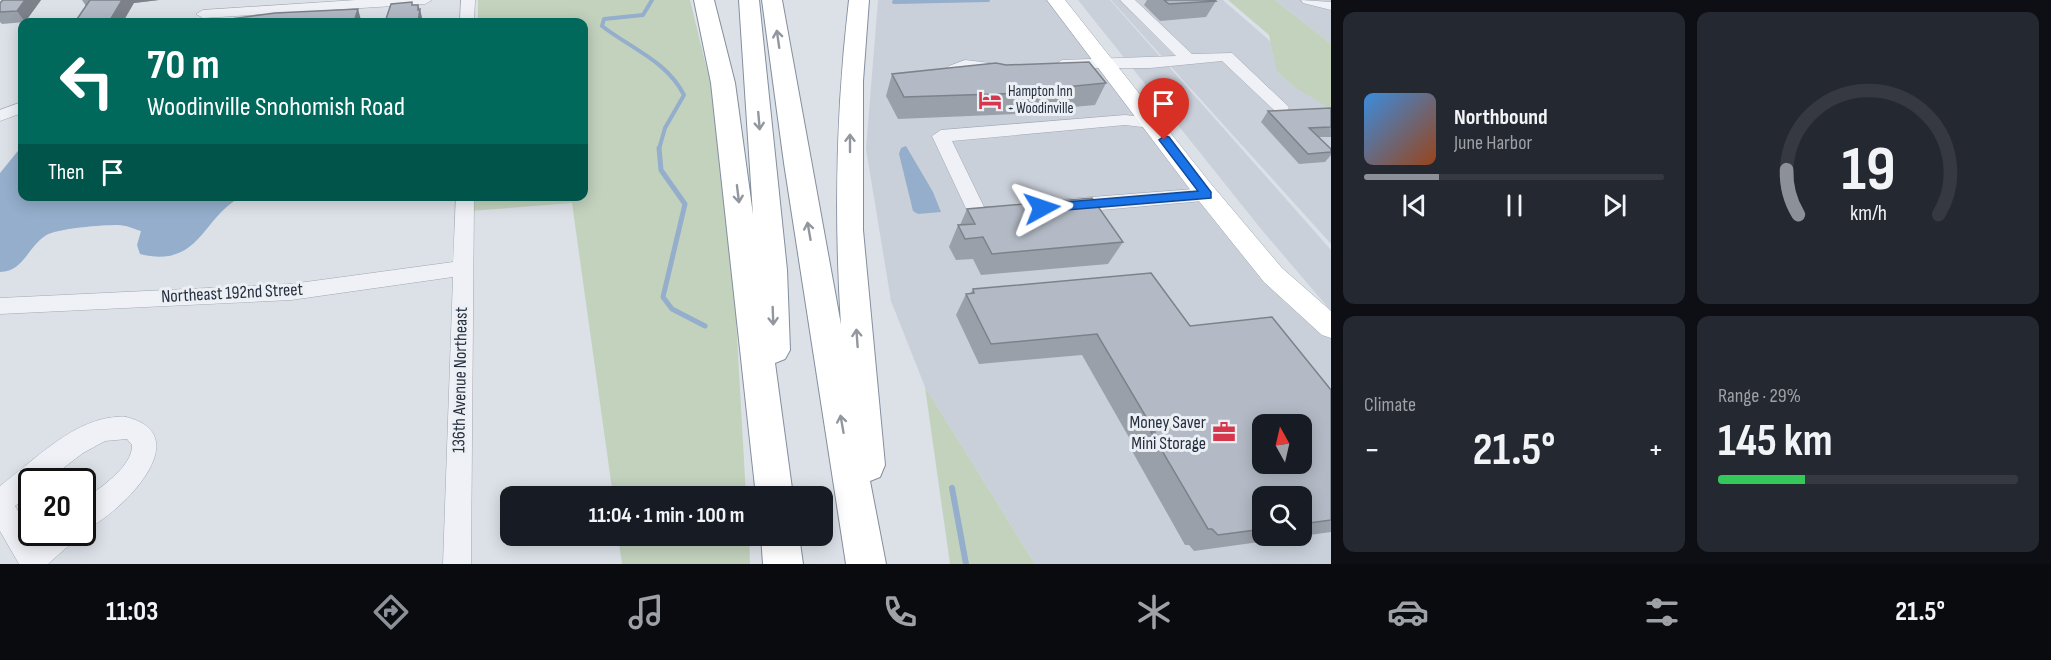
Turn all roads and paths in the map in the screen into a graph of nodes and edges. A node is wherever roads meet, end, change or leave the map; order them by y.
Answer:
1 (425, 0) edge
2 (468, 0) edge
3 (704, 0) edge
4 (749, 0) edge
5 (772, 0) edge
6 (859, 0) edge
7 (1056, 0) edge
8 (1127, 0) edge
9 (1308, 0) edge
10 (1331, 6) edge
11 (203, 14) dead end
12 (467, 18) edge
13 (1189, 60) junction
14 (1106, 64) junction
15 (1042, 67) edge
16 (1002, 70) edge
17 (928, 74) edge
18 (1281, 107) dead end
19 (18, 109) edge
20 (0, 116) edge
21 (1152, 123) junction
22 (1207, 195) junction
23 (465, 201) edge
24 (1046, 208) edge
25 (1023, 210) edge
26 (463, 268) junction
27 (0, 306) edge
28 (1331, 327) edge
29 (46, 468) edge
30 (776, 486) edge
31 (777, 486) edge
32 (18, 489) edge
33 (0, 503) edge
34 (96, 507) edge
35 (49, 546) edge
36 (33, 561) edge
37 (457, 564) edge
38 (866, 564) edge
39 (874, 564) edge

1 - 11 street
2 - 12 street
3 -> 30 highway
4 -> 31 highway
38 -> 5 highway
39 -> 6 highway
7 - 14 main road
8 - 13 street
9 - 10 street
13 - 14 street
13 - 18 street
14 - 15 street
14 - 21 main road
16 - 17 street
19 - 20 street
21 - 22 main road
21 - 25 street
22 - 24 street
22 - 28 main road
23 - 26 street, 136th Avenue Northeast
26 - 27 street, Northeast 192nd Street
26 - 37 street, 136th Avenue Northeast
29 - 34 street
32 - 33 street
33 - 36 street
35 - 36 street

